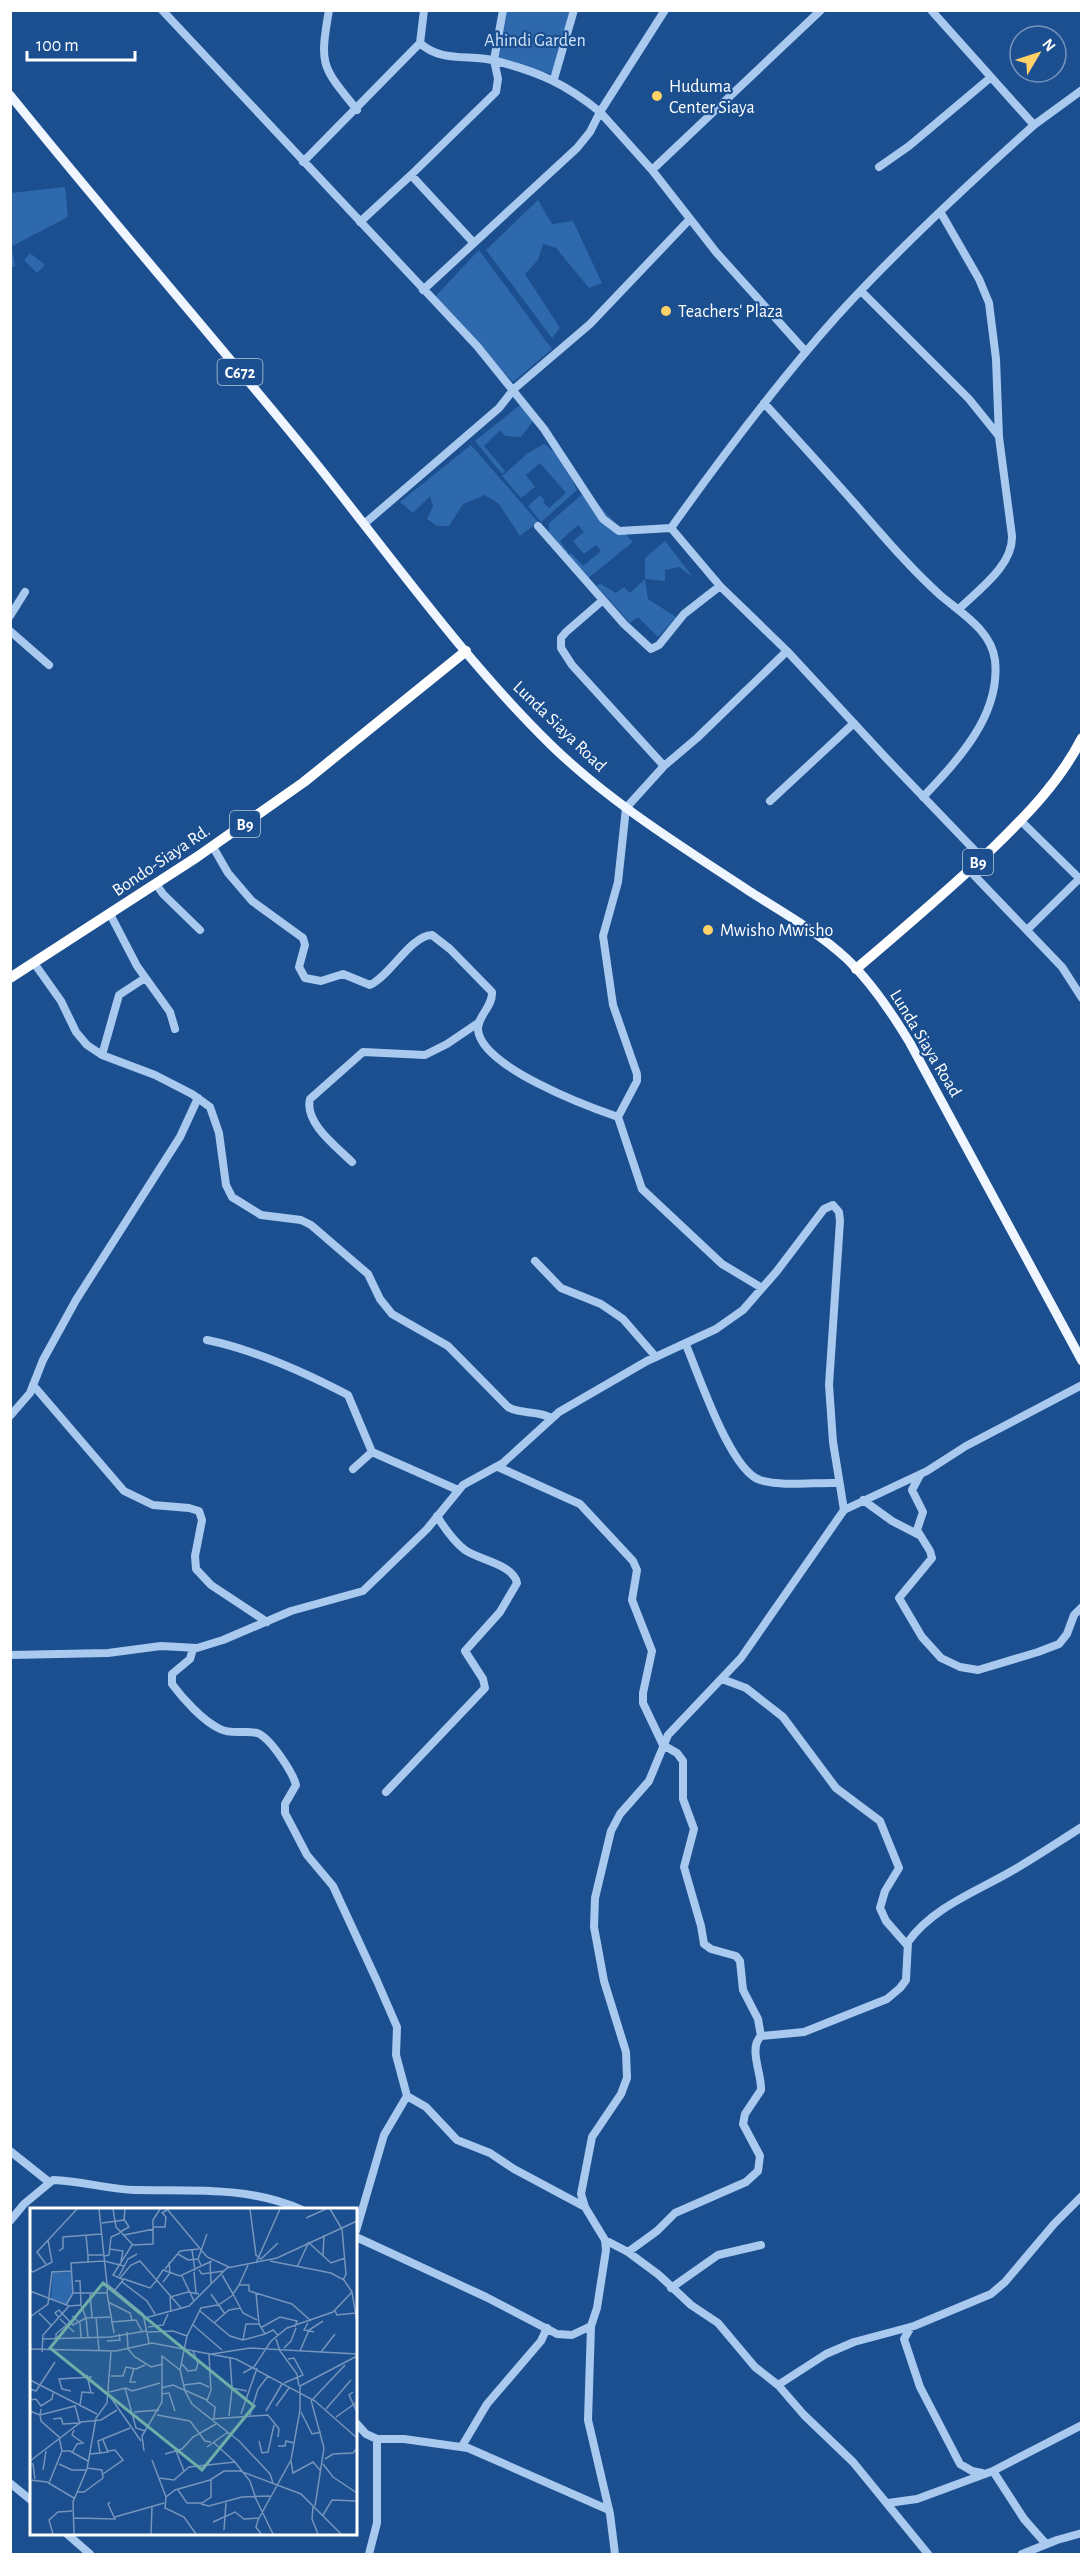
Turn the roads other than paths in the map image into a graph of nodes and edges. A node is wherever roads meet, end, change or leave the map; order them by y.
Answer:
1 (162, 10) edge
2 (329, 10) edge
3 (424, 10) edge
4 (503, 10) edge
5 (574, 10) edge
6 (665, 10) edge
7 (820, 10) edge
8 (932, 10) edge
9 (420, 43) junction
10 (494, 60) junction
11 (990, 78) junction
12 (554, 80) junction
13 (1082, 90) edge
14 (10, 95) edge
15 (357, 110) junction
16 (600, 112) junction
17 (1034, 125) junction
18 (303, 162) junction
19 (879, 167) dead end
20 (652, 170) junction
21 (411, 175) junction
22 (941, 213) junction
23 (689, 220) junction
24 (360, 222) junction
25 (473, 242) junction
26 (423, 290) junction
27 (861, 291) junction
28 (806, 352) junction
29 (514, 389) junction
30 (764, 403) junction
31 (999, 436) junction
32 (364, 524) junction
33 (538, 526) dead end
34 (671, 528) junction
35 (720, 586) junction
36 (25, 592) dead end
37 (603, 600) junction
38 (958, 609) junction
39 (10, 616) edge
40 (10, 631) edge
41 (466, 651) junction
42 (787, 651) junction
43 (49, 665) dead end
44 (854, 723) junction
45 (1082, 738) edge
46 (664, 766) junction
47 (923, 797) junction
48 (770, 801) dead end
49 (626, 808) junction
50 (1021, 820) junction
51 (213, 847) junction
52 (982, 858) junction
53 (969, 870) junction
54 (1080, 880) edge
55 (156, 884) junction
56 (110, 914) junction
57 (1029, 929) junction
58 (200, 930) dead end
59 (34, 963) junction
60 (856, 969) junction
61 (10, 978) edge
62 (145, 978) junction
63 (1082, 998) edge
64 (478, 1023) junction
65 (175, 1029) dead end
66 (102, 1055) junction
67 (198, 1098) junction
68 (618, 1117) junction
69 (352, 1162) dead end
70 (535, 1261) dead end
71 (762, 1288) junction
72 (207, 1340) dead end
73 (686, 1345) junction
74 (656, 1357) junction
75 (1082, 1362) edge
76 (33, 1385) junction
77 (1082, 1385) edge
78 (10, 1416) edge
79 (551, 1418) junction
80 (372, 1452) junction
81 (498, 1467) junction
82 (353, 1469) dead end
83 (922, 1473) junction
84 (839, 1483) junction
85 (458, 1490) junction
86 (863, 1500) junction
87 (844, 1510) junction
88 (437, 1516) junction
89 (919, 1535) junction
90 (1082, 1607) edge
91 (267, 1622) junction
92 (193, 1649) junction
93 (10, 1655) edge
94 (722, 1679) junction
95 (663, 1745) junction
96 (386, 1792) dead end
97 (1082, 1827) edge
98 (907, 1944) junction
99 (760, 2036) junction
100 (407, 2096) junction
101 (10, 2151) edge
102 (50, 2182) junction
103 (1082, 2196) edge
104 (585, 2207) junction
105 (296, 2208) edge
106 (10, 2221) edge
107 (357, 2228) edge
108 (357, 2237) edge
109 (605, 2240) junction
110 (617, 2244) junction
111 (761, 2245) dead end
112 (628, 2252) junction
113 (606, 2255) junction
114 (671, 2288) junction
115 (591, 2326) junction
116 (911, 2327) junction
117 (547, 2328) junction
118 (778, 2385) junction
119 (357, 2422) edge
120 (1082, 2425) edge
121 (377, 2439) junction
122 (462, 2446) junction
123 (990, 2472) junction
124 (10, 2483) edge
125 (30, 2499) edge
126 (888, 2503) junction
127 (609, 2510) junction
128 (1082, 2533) edge
129 (68, 2535) edge
130 (1046, 2544) junction
131 (90, 2554) edge
132 (369, 2554) edge
133 (615, 2554) edge
134 (928, 2554) edge
135 (1022, 2554) edge

1 - 18 street
2 - 15 street
3 - 9 street
4 - 10 street
5 - 12 street
6 - 16 street
7 - 20 street
8 - 11 street
9 - 10 street
9 - 15 street
10 - 12 street
10 - 21 street
11 - 17 street
11 - 19 street
12 - 16 street
13 - 17 street
14 - 32 main road, C672
15 - 18 street
16 - 20 street
16 - 25 street
17 - 22 street
18 - 24 street
20 - 23 street
21 - 24 street
21 - 25 street
22 - 27 street
22 - 31 street
23 - 28 street
23 - 29 street
24 - 26 street
25 - 26 street
26 - 29 street
27 - 28 street
27 - 31 street
28 - 30 street
29 - 32 street
29 - 34 street
30 - 34 street
30 - 38 street
31 - 38 street
32 - 41 main road, C672
33 - 37 street
34 - 35 street
35 - 37 street
35 - 42 street
36 - 39 street
37 - 46 street
38 - 47 street
40 - 43 street
41 - 49 main road, Lunda Siaya Road / C672
41 - 51 highway, Bondo-Siaya Rd. / B9
42 - 44 street
42 - 46 street
44 - 47 street
44 - 48 street
45 - 50 highway, B9
46 - 49 street
47 - 52 street
49 - 60 main road, Lunda Siaya Road / C672
49 - 68 street
50 - 52 highway, B9
50 - 54 street
51 - 55 highway, Bondo-Siaya Rd. / B9
51 - 64 street
52 - 53 highway, B9
53 - 57 street
53 - 60 highway, B9
54 - 57 street
55 - 56 highway, Bondo-Siaya Rd. / B9
55 - 58 street
56 - 59 highway, Bondo-Siaya Rd. / B9
56 - 62 street
57 - 63 street
59 - 61 highway, Bondo-Siaya Rd. / B9
59 - 66 street
60 - 75 main road, Lunda Siaya Road / C672
62 - 65 street
62 - 66 street
64 - 68 street
64 - 69 street
66 - 67 street
67 - 76 street
67 - 79 street
68 - 71 street
70 - 74 street
71 - 73 street
71 - 84 street
72 - 80 street
73 - 74 street
73 - 84 street
74 - 79 street
76 - 78 street
76 - 91 street
77 - 83 street
79 - 81 street
80 - 82 street
80 - 85 street
81 - 85 street
81 - 95 street
83 - 86 street
83 - 89 street
84 - 87 street
85 - 88 street
86 - 87 street
86 - 89 street
87 - 94 street
88 - 91 street
88 - 96 street
89 - 90 street
91 - 92 street
92 - 93 street
92 - 100 street
94 - 95 street
94 - 98 street
95 - 99 street
95 - 104 street
97 - 98 street
98 - 99 street
99 - 112 street
100 - 104 street
100 - 107 street
101 - 102 street
102 - 105 street
102 - 106 street
103 - 116 street
104 - 109 street
108 - 117 street
109 - 110 street
109 - 113 street
110 - 112 street
110 - 113 street
111 - 114 street
112 - 114 street
113 - 115 street
114 - 118 street
115 - 117 street
115 - 127 street
116 - 118 street
116 - 123 street
117 - 122 street
118 - 126 street
119 - 121 street
120 - 123 street
121 - 122 street
121 - 132 street
122 - 127 street
123 - 126 street
123 - 130 street
124 - 125 street
126 - 134 street
127 - 133 street
128 - 130 street
129 - 131 street
130 - 135 street

